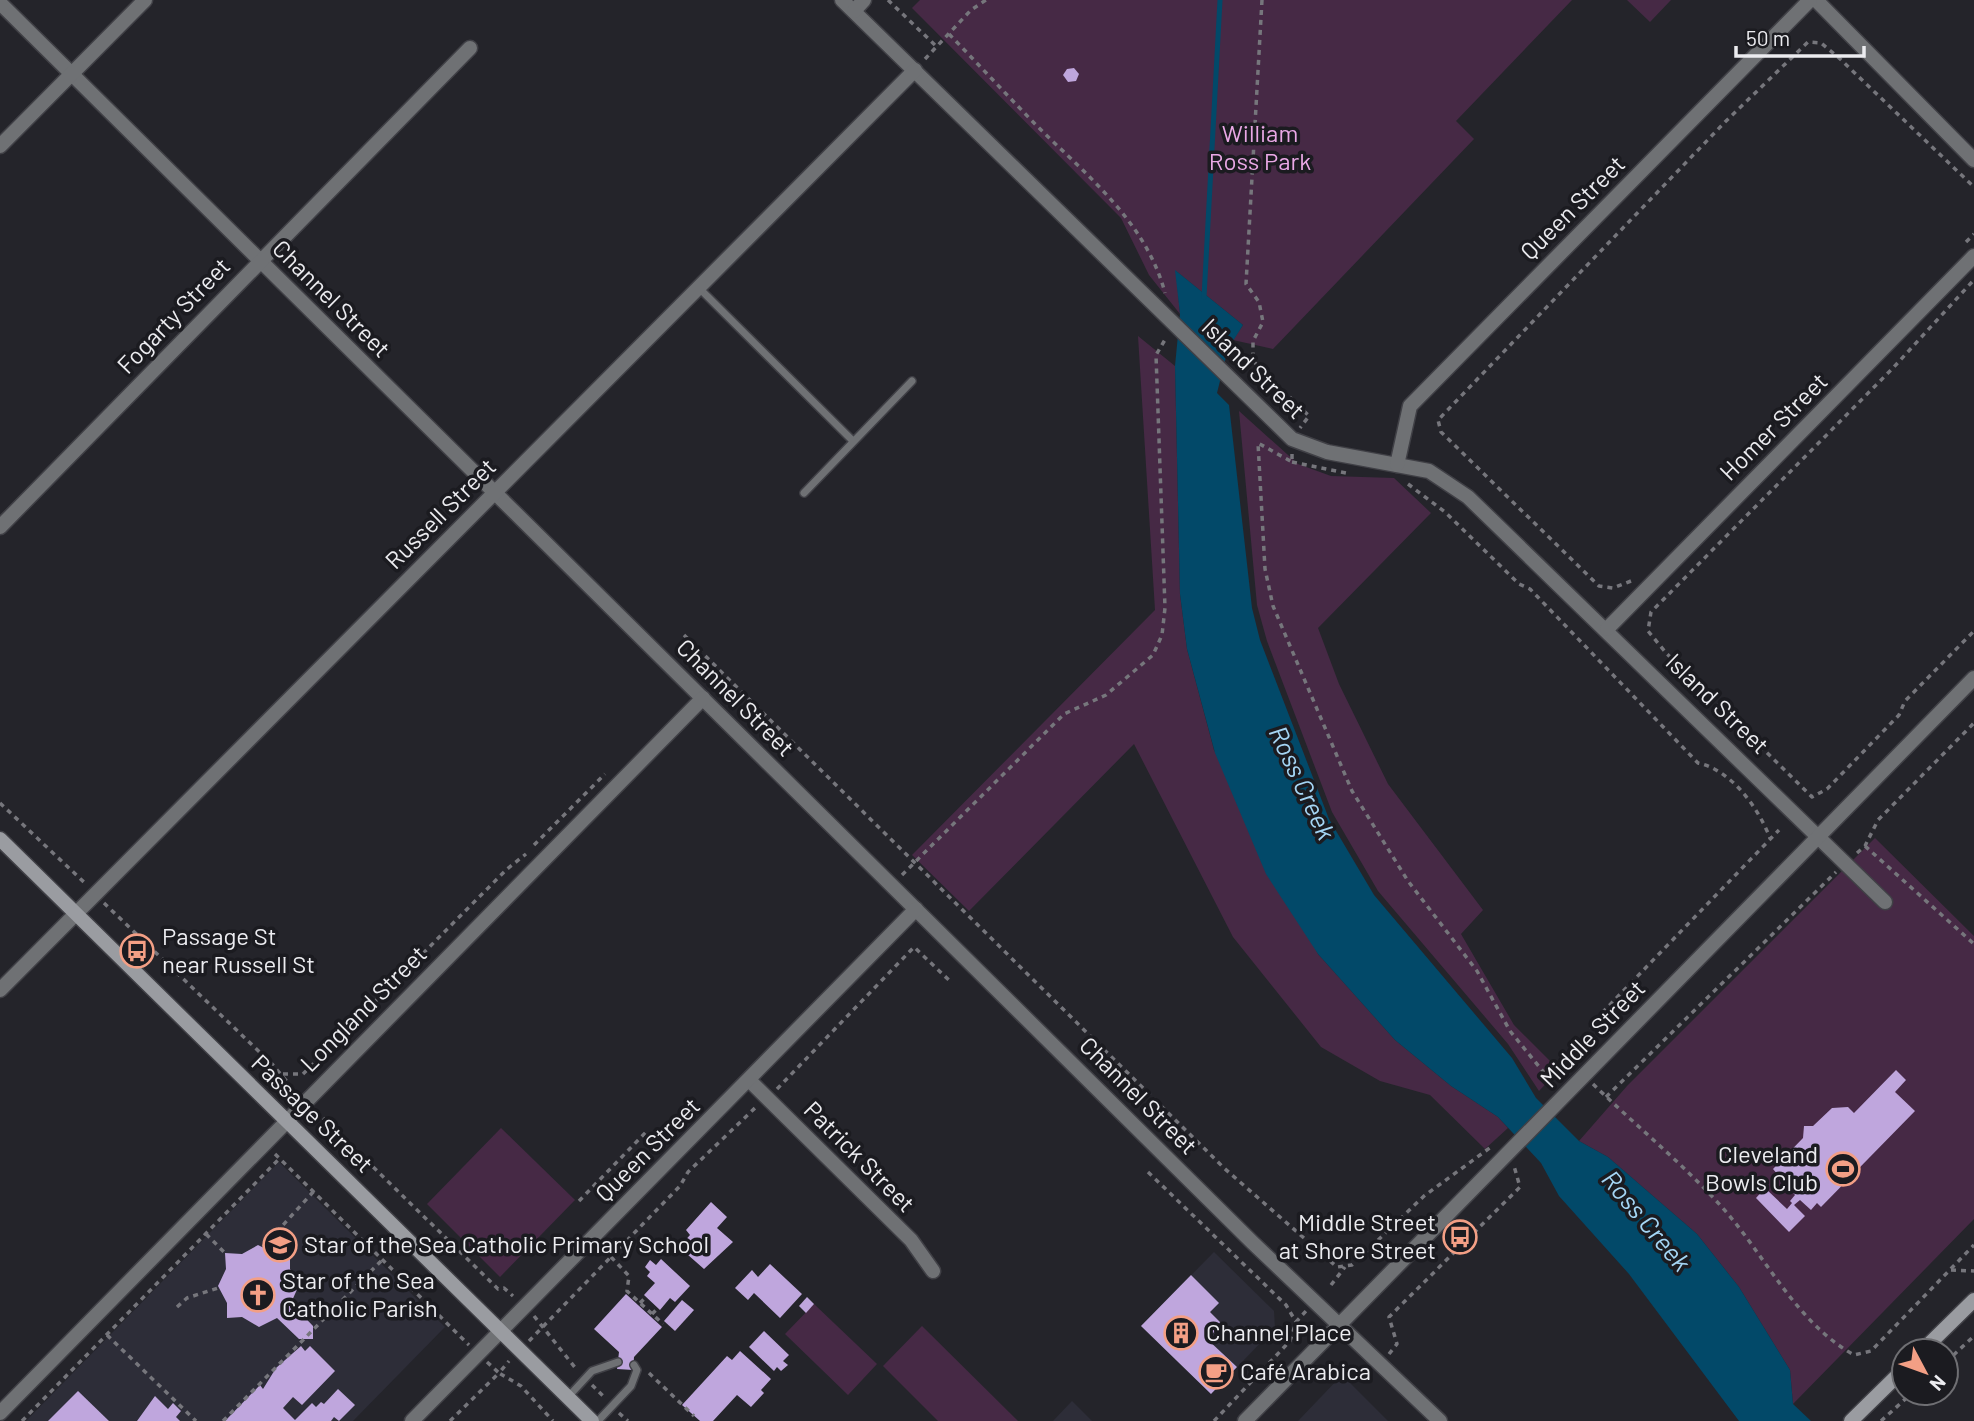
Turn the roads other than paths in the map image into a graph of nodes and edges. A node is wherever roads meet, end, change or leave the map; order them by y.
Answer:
1 (145, 0) edge
2 (842, 0) edge
3 (864, 0) edge
4 (1810, 0) edge
5 (1816, 0) edge
6 (0, 3) edge
7 (853, 11) junction
8 (470, 48) dead end
9 (915, 70) junction
10 (72, 74) junction
11 (0, 146) edge
12 (1974, 160) edge
13 (1974, 256) edge
14 (260, 260) junction
15 (699, 287) junction
16 (912, 381) dead end
17 (853, 441) junction
18 (1397, 465) junction
19 (495, 492) junction
20 (804, 493) dead end
21 (0, 527) edge
22 (1607, 629) junction
23 (1974, 678) edge
24 (703, 698) junction
25 (1819, 835) junction
26 (0, 839) edge
27 (1885, 902) dead end
28 (916, 909) junction
29 (75, 913) junction
30 (0, 990) edge
31 (749, 1080) junction
32 (286, 1121) junction
33 (933, 1271) dead end
34 (1974, 1300) edge
35 (1340, 1324) junction
36 (500, 1330) junction
37 (1936, 1337) edge
38 (618, 1362) dead end
39 (635, 1367) road end
40 (1890, 1383) edge
41 (568, 1397) junction
42 (0, 1413) edge
43 (412, 1421) edge
44 (592, 1421) edge
45 (598, 1421) edge
46 (1245, 1421) edge
47 (1440, 1421) edge
48 (1851, 1421) edge

1 - 10 street
2 - 7 street, Island Street
3 - 7 street
4 - 18 street, Queen Street
5 - 12 street
6 - 10 street, Channel Street
7 - 9 street, Island Street
8 - 14 street, Fogarty Street
9 - 15 street, Russell Street
9 - 18 street, Island Street
10 - 11 street
10 - 14 street, Channel Street
13 - 22 street, Homer Street
14 - 19 street, Channel Street
14 - 21 street, Fogarty Street
15 - 17 lane
15 - 19 street, Russell Street
16 - 17 lane
17 - 20 lane
18 - 22 street, Island Street
19 - 24 street, Channel Street
19 - 29 street, Russell Street
22 - 25 street, Island Street
23 - 25 street, Middle Street
24 - 28 street, Channel Street
24 - 32 street, Longland Street
25 - 27 street, Island Street
25 - 35 street, Middle Street
26 - 29 street, Passage Street
28 - 31 street, Queen Street
28 - 35 street, Channel Street
29 - 30 street, Russell Street
29 - 32 street, Passage Street
31 - 33 street, Patrick Street
31 - 36 street, Queen Street
32 - 36 street, Passage Street
32 - 42 street, Longland Street
34 - 37 street
35 - 46 street, Middle Street
35 - 47 street, Channel Street
36 - 41 street, Passage Street
36 - 43 street, Queen Street
38 - 41 lane
39 - 45 lane
40 - 48 street
41 - 44 street, Passage Street

